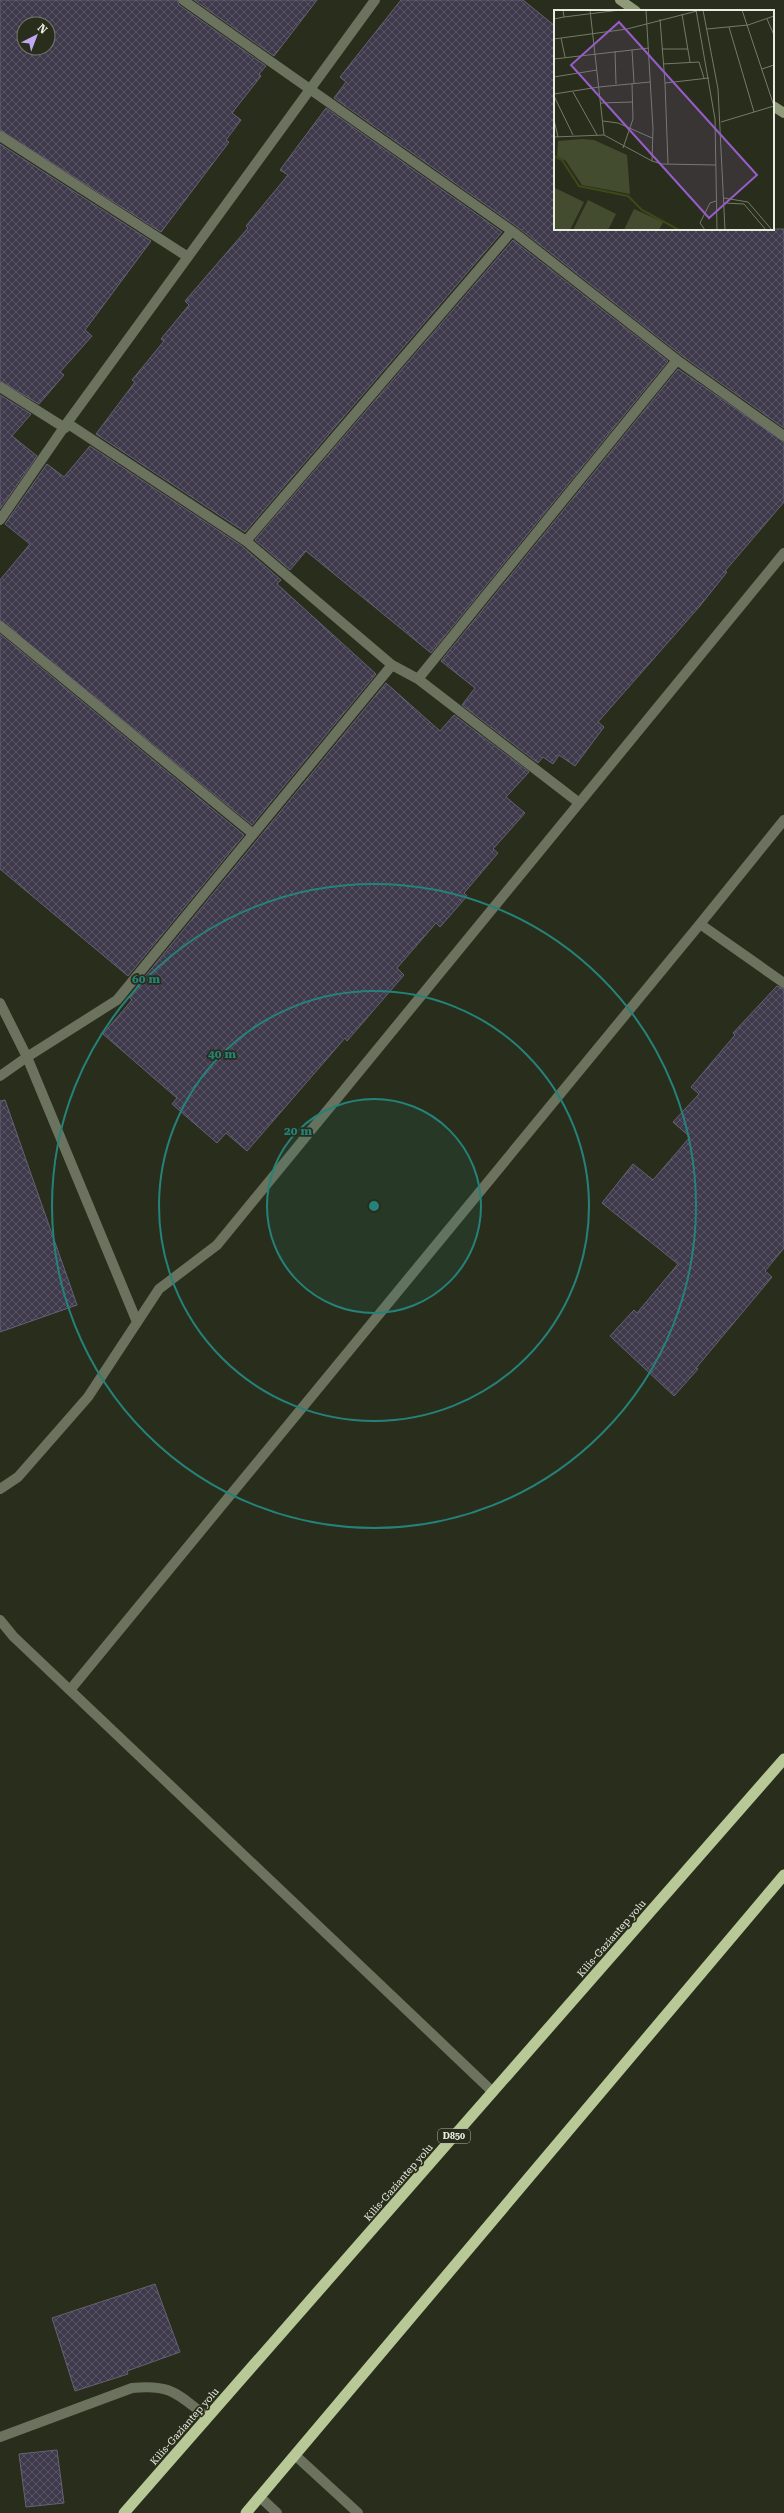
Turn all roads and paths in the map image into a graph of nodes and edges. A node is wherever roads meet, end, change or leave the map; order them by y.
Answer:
1 (183, 0) edge
2 (374, 0) edge
3 (620, 0) edge
4 (635, 10) edge
5 (310, 88) junction
6 (774, 107) edge
7 (784, 113) edge
8 (0, 136) edge
9 (512, 231) junction
10 (188, 257) junction
11 (677, 360) junction
12 (0, 386) edge
13 (66, 426) junction
14 (784, 436) edge
15 (0, 520) edge
16 (246, 541) junction
17 (784, 553) edge
18 (0, 626) edge
19 (392, 665) junction
20 (418, 679) junction
21 (578, 802) junction
22 (784, 820) edge
23 (252, 833) junction
24 (700, 924) junction
25 (784, 983) edge
26 (0, 1003) edge
27 (26, 1057) junction
28 (0, 1076) edge
29 (137, 1322) junction
30 (0, 1489) edge
31 (0, 1620) edge
32 (70, 1690) junction
33 (784, 1759) edge
34 (784, 1875) edge
35 (493, 2092) junction
36 (207, 2417) junction
37 (0, 2437) edge
38 (296, 2456) junction
39 (260, 2497) junction
40 (124, 2513) edge
41 (246, 2513) edge
42 (278, 2513) edge
43 (358, 2513) edge

1 - 5 street
2 - 5 street
3 - 4 main road
5 - 9 street
5 - 10 street
6 - 7 main road
8 - 10 street
9 - 11 street
9 - 16 street
10 - 13 street
11 - 14 street
11 - 20 street
12 - 13 street
13 - 15 street
13 - 16 street
16 - 19 street
17 - 21 street
18 - 23 street
19 - 20 street
19 - 23 street
20 - 21 street
21 - 29 street
22 - 24 street
23 - 27 street
24 - 25 street
24 - 32 street
26 - 27 street
27 - 28 street
27 - 29 street
29 - 30 street
31 - 32 street
32 - 35 street
33 - 35 highway, Kilis-Gaziantep yolu / D850
34 - 38 highway
35 - 36 highway, Kilis-Gaziantep yolu / D850
36 - 37 street
36 - 40 highway, Kilis-Gaziantep yolu / D850
38 - 39 highway
38 - 43 street
39 - 41 highway
39 - 42 street

